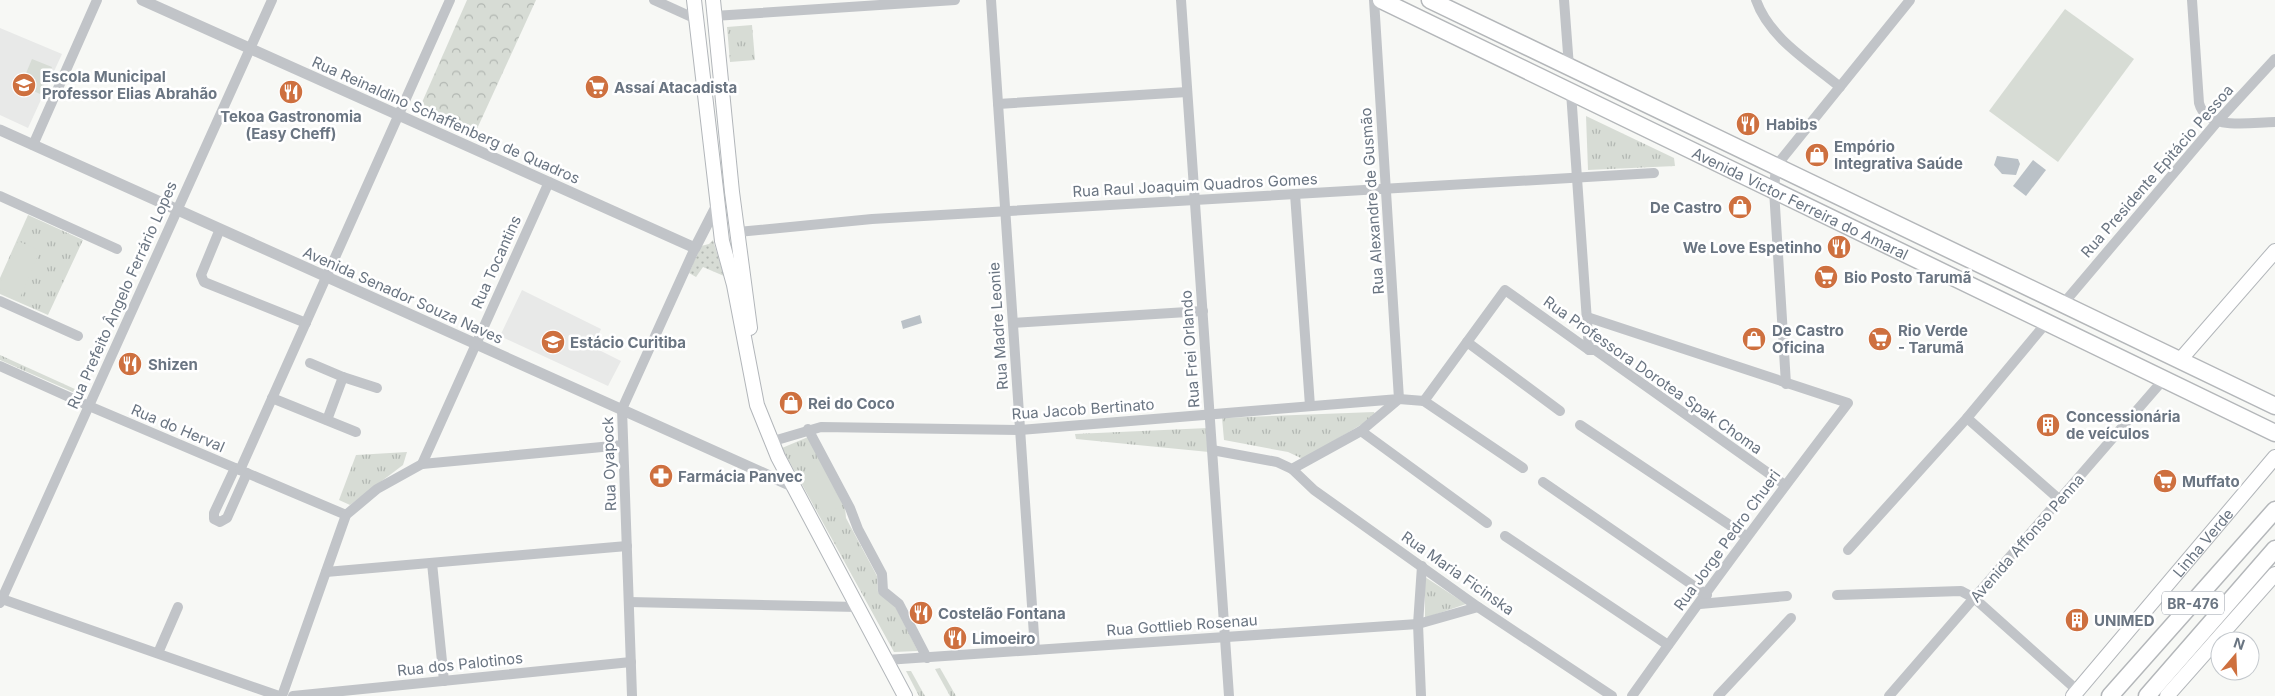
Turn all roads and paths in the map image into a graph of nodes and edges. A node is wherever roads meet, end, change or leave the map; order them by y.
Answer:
1 (98, 0) edge
2 (142, 0) edge
3 (272, 0) edge
4 (450, 0) edge
5 (654, 0) edge
6 (694, 0) edge
7 (712, 0) edge
8 (955, 0) edge
9 (991, 0) edge
10 (1181, 0) edge
11 (1374, 0) edge
12 (1381, 0) edge
13 (1430, 0) edge
14 (1564, 0) edge
15 (1756, 0) edge
16 (1910, 0) edge
17 (2192, 0) edge
18 (714, 16) junction
19 (696, 18) junction
20 (250, 48) junction
21 (2275, 58) edge
22 (1569, 67) junction
23 (1840, 87) junction
24 (1188, 92) junction
25 (1571, 92) junction
26 (998, 104) junction
27 (399, 115) junction
28 (2217, 122) junction
29 (2275, 122) edge
30 (0, 130) edge
31 (33, 145) junction
32 (1776, 166) junction
33 (1654, 172) dead end
34 (1577, 176) junction
35 (549, 182) junction
36 (1386, 188) junction
37 (1774, 190) junction
38 (1295, 194) junction
39 (0, 196) edge
40 (1195, 201) junction
41 (717, 206) junction
42 (178, 210) junction
43 (1005, 211) junction
44 (220, 228) junction
45 (738, 232) junction
46 (695, 248) junction
47 (117, 249) dead end
48 (2275, 252) edge
49 (326, 276) junction
50 (0, 301) edge
51 (2064, 304) junction
52 (1203, 310) junction
53 (1586, 317) junction
54 (2047, 322) junction
55 (306, 323) junction
56 (1013, 323) junction
57 (78, 336) dead end
58 (1467, 342) junction
59 (476, 344) junction
60 (1589, 350) junction
61 (2180, 360) junction
62 (310, 363) dead end
63 (0, 366) edge
64 (750, 371) junction
65 (343, 377) junction
66 (2164, 379) junction
67 (1786, 384) junction
68 (377, 388) dead end
69 (272, 398) junction
70 (1399, 399) junction
71 (1424, 401) junction
72 (89, 406) junction
73 (1310, 406) junction
74 (2275, 406) edge
75 (622, 409) junction
76 (1560, 411) dead end
77 (1210, 415) junction
78 (1967, 418) junction
79 (327, 420) junction
80 (1580, 425) dead end
81 (808, 429) junction
82 (1020, 430) junction
83 (1361, 431) junction
84 (356, 432) dead end
85 (2275, 433) edge
86 (770, 442) junction
87 (623, 446) junction
88 (1212, 450) junction
89 (2275, 456) edge
90 (422, 464) junction
91 (1523, 468) dead end
92 (1292, 469) junction
93 (241, 471) junction
94 (1543, 482) dead end
95 (1785, 485) junction
96 (794, 487) junction
97 (2060, 500) junction
98 (2275, 510) edge
99 (346, 515) junction
100 (1488, 523) dead end
101 (1505, 536) dead end
102 (1746, 536) junction
103 (627, 546) junction
104 (2275, 549) edge
105 (1848, 550) dead end
106 (432, 564) junction
107 (1422, 566) junction
108 (326, 572) junction
109 (2275, 574) edge
110 (1707, 595) junction
111 (1837, 595) dead end
112 (1787, 596) dead end
113 (1974, 598) junction
114 (1, 601) edge
115 (629, 602) junction
116 (1700, 604) junction
117 (178, 607) dead end
118 (858, 607) junction
119 (1478, 607) junction
120 (1791, 618) dead end
121 (1418, 624) junction
122 (1225, 637) junction
123 (1668, 645) junction
124 (1035, 650) junction
125 (158, 653) junction
126 (927, 658) junction
127 (886, 660) junction
128 (631, 662) junction
129 (444, 681) junction
130 (2075, 694) edge
131 (281, 696) edge
132 (293, 696) edge
133 (632, 696) edge
134 (905, 696) edge
135 (1229, 696) edge
136 (1421, 696) edge
137 (1612, 696) edge
138 (1632, 696) edge
139 (1718, 696) edge
140 (1889, 696) edge
141 (2110, 696) edge
142 (2147, 696) edge
143 (2167, 696) edge

1 - 31 street
2 - 20 street, Rua Reinaldino Schaffenberg de Quadros
3 - 20 street, Rua Prefeito Ângelo Ferrário Lopes
4 - 27 street
5 - 19 street
6 - 19 main road
7 - 18 main road
8 - 18 street
9 - 26 street, Rua Madre Leonie
10 - 24 street, Rua Frei Orlando
11 - 36 street, Rua Alexandre de Gusmão
12 - 25 highway, Avenida Victor Ferreira do Amaral
13 - 22 highway, Avenida Victor Ferreira do Amaral
14 - 22 street
15 - 23 street
16 - 23 street
17 - 28 street
18 - 45 main road
19 - 41 main road
20 - 27 street, Rua Reinaldino Schaffenberg de Quadros
20 - 42 street, Rua Prefeito Ângelo Ferrário Lopes
21 - 28 street, Rua Presidente Epitácio Pessoa
22 - 32 highway, Avenida Victor Ferreira do Amaral
23 - 32 street
24 - 26 street
24 - 40 street, Rua Frei Orlando
25 - 34 street
25 - 37 highway, Avenida Victor Ferreira do Amaral
26 - 43 street, Rua Madre Leonie
27 - 35 street, Rua Reinaldino Schaffenberg de Quadros
27 - 49 street
28 - 29 street
28 - 51 street, Rua Presidente Epitácio Pessoa
30 - 31 street, Avenida Senador Souza Naves
31 - 42 street, Avenida Senador Souza Naves
32 - 37 street
32 - 51 highway, Avenida Victor Ferreira do Amaral
33 - 34 street, Rua Raul Joaquim Quadros Gomes
34 - 36 street, Rua Raul Joaquim Quadros Gomes
34 - 53 street
35 - 46 street, Rua Reinaldino Schaffenberg de Quadros
35 - 59 street, Rua Tocantins
36 - 38 street, Rua Raul Joaquim Quadros Gomes
36 - 70 street, Rua Alexandre de Gusmão
37 - 54 highway, Avenida Victor Ferreira do Amaral
37 - 67 street
38 - 40 street, Rua Raul Joaquim Quadros Gomes
38 - 73 street
39 - 47 street
40 - 43 street, Rua Raul Joaquim Quadros Gomes
40 - 52 street, Rua Frei Orlando
41 - 46 street
41 - 64 main road
42 - 44 street, Avenida Senador Souza Naves
42 - 72 street, Rua Prefeito Ângelo Ferrário Lopes
43 - 45 street, Rua Raul Joaquim Quadros Gomes
43 - 56 street, Rua Madre Leonie
44 - 49 street, Avenida Senador Souza Naves
44 - 55 street
45 - 64 main road
46 - 75 street, Rua Oyapock
48 - 61 main road
49 - 55 street
49 - 59 street, Avenida Senador Souza Naves
50 - 57 street
51 - 61 highway, Avenida Victor Ferreira do Amaral
52 - 56 street
52 - 77 street, Rua Frei Orlando
53 - 60 street
53 - 67 street
54 - 66 highway, Avenida Victor Ferreira do Amaral
54 - 78 street
55 - 69 street
56 - 82 street, Rua Madre Leonie
58 - 60 street, Rua Professora Dorotea Spak Choma
58 - 71 street
58 - 76 street
59 - 75 street, Avenida Senador Souza Naves
59 - 90 street, Rua Tocantins
60 - 95 street, Rua Professora Dorotea Spak Choma
61 - 74 highway, Avenida Victor Ferreira do Amaral
62 - 65 street
63 - 72 street, Rua do Herval
64 - 86 main road
65 - 68 street
65 - 79 street
66 - 85 highway, Avenida Victor Ferreira do Amaral
66 - 97 street, Avenida Affonso Penna
67 - 95 street, Rua Jorge Pedro Chueri
69 - 79 street
69 - 93 street
70 - 71 street, Rua Jacob Bertinato
70 - 73 street, Rua Jacob Bertinato
70 - 83 street
71 - 91 street
72 - 93 street, Rua do Herval
72 - 114 street, Rua Prefeito Ângelo Ferrário Lopes
73 - 77 street, Rua Jacob Bertinato
75 - 87 street, Rua Oyapock
75 - 96 street, Avenida Senador Souza Naves
77 - 82 street, Rua Jacob Bertinato
77 - 88 street, Rua Frei Orlando
78 - 97 street
78 - 105 street
79 - 84 street
80 - 102 street
81 - 82 street, Rua Jacob Bertinato
81 - 86 street, Rua Jacob Bertinato
81 - 126 street
82 - 124 street, Rua Madre Leonie
83 - 92 street
83 - 100 street
86 - 96 main road
87 - 90 street
87 - 103 street, Rua Oyapock
88 - 92 street
88 - 122 street, Rua Frei Orlando
89 - 130 main road, Linha Verde
90 - 99 street
92 - 107 street, Rua Maria Ficinska
93 - 99 street, Rua do Herval
94 - 110 street
95 - 102 street, Rua Jorge Pedro Chueri
96 - 118 main road
97 - 113 street, Avenida Affonso Penna
98 - 141 highway, Linha Verde / BR-476
99 - 108 street
101 - 123 street
102 - 110 street, Rua Jorge Pedro Chueri
103 - 106 street
103 - 115 street, Rua Oyapock
104 - 142 highway
106 - 108 street
106 - 129 street
107 - 119 street, Rua Maria Ficinska
107 - 121 street
108 - 131 street
109 - 143 main road
110 - 116 street, Rua Jorge Pedro Chueri
111 - 113 street
112 - 116 street
113 - 130 street
113 - 140 street, Avenida Affonso Penna
114 - 125 street
115 - 118 street
115 - 128 street, Rua Oyapock
116 - 123 street, Rua Jorge Pedro Chueri
117 - 125 street
118 - 127 main road
119 - 121 street, Rua Gottlieb Rosenau
119 - 137 street, Rua Maria Ficinska
120 - 139 street
121 - 122 street, Rua Gottlieb Rosenau
121 - 136 street
122 - 124 street, Rua Gottlieb Rosenau
122 - 135 street, Rua Frei Orlando
123 - 138 street, Rua Jorge Pedro Chueri
124 - 126 street, Rua Gottlieb Rosenau
125 - 131 street
126 - 127 street, Rua Gottlieb Rosenau
127 - 134 main road
128 - 129 street, Rua dos Palotinos
128 - 133 street, Rua Oyapock
129 - 132 street, Rua dos Palotinos

